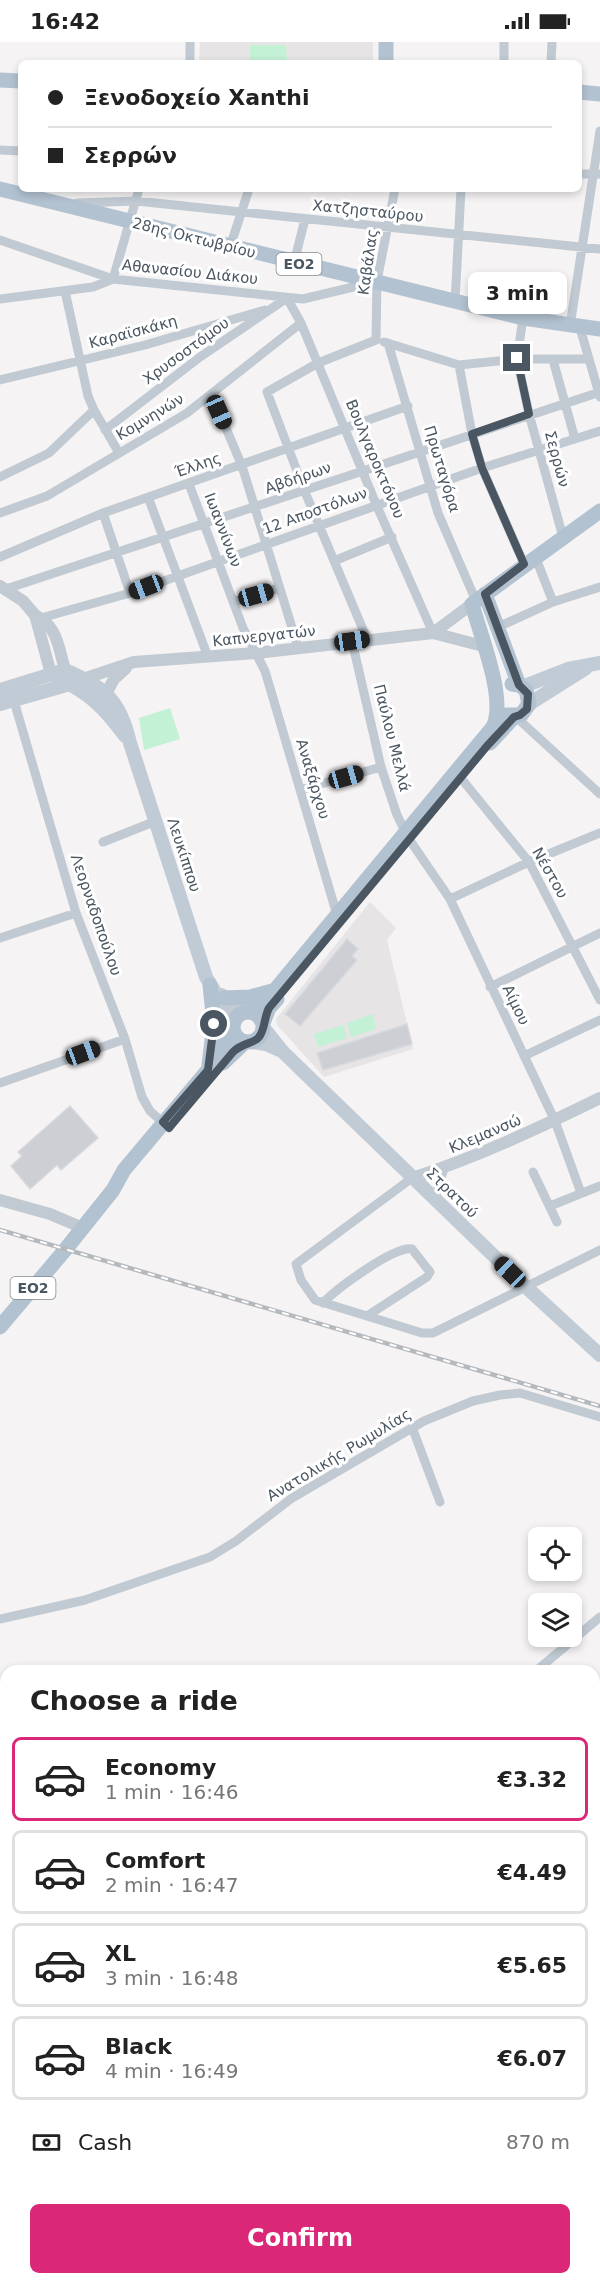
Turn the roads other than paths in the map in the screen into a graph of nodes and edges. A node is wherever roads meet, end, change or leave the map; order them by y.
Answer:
1 (190, 42) edge
2 (378, 42) edge
3 (387, 42) edge
4 (504, 42) edge
5 (552, 42) edge
6 (190, 60) edge
7 (378, 60) edge
8 (386, 60) edge
9 (504, 60) edge
10 (551, 60) edge
11 (0, 81) edge
12 (18, 81) edge
13 (582, 92) edge
14 (600, 94) edge
15 (600, 131) edge
16 (0, 150) edge
17 (18, 151) edge
18 (596, 174) edge
19 (0, 189) edge
20 (138, 192) edge
21 (248, 192) edge
22 (394, 192) edge
23 (461, 192) edge
24 (136, 201) junction
25 (62, 204) junction
26 (242, 212) junction
27 (305, 219) junction
28 (130, 221) junction
29 (388, 227) junction
30 (458, 236) junction
31 (0, 240) edge
32 (230, 247) junction
33 (582, 247) junction
34 (600, 249) edge
35 (294, 263) junction
36 (113, 279) junction
37 (377, 281) junction
38 (65, 291) junction
39 (287, 298) junction
40 (0, 299) edge
41 (455, 302) junction
42 (273, 307) junction
43 (523, 318) junction
44 (301, 322) junction
45 (575, 327) junction
46 (600, 329) edge
47 (376, 339) junction
48 (388, 343) junction
49 (517, 358) junction
50 (588, 359) junction
51 (553, 360) junction
52 (80, 362) junction
53 (318, 363) junction
54 (459, 365) junction
55 (0, 380) edge
56 (600, 394) edge
57 (212, 395) junction
58 (564, 404) junction
59 (408, 406) junction
60 (94, 410) junction
61 (529, 414) junction
62 (344, 429) junction
63 (105, 430) junction
64 (600, 431) edge
65 (472, 434) junction
66 (574, 439) junction
67 (289, 450) junction
68 (540, 450) junction
69 (419, 452) junction
70 (119, 453) junction
71 (242, 466) junction
72 (482, 468) junction
73 (363, 472) junction
74 (0, 477) edge
75 (189, 484) junction
76 (429, 486) junction
77 (305, 492) junction
78 (148, 498) junction
79 (376, 504) junction
80 (254, 509) junction
81 (600, 511) edge
82 (0, 513) edge
83 (103, 513) junction
84 (204, 524) junction
85 (320, 527) junction
86 (392, 537) junction
87 (562, 537) junction
88 (162, 538) junction
89 (266, 545) junction
90 (117, 554) junction
91 (0, 556) edge
92 (530, 560) junction
93 (219, 561) junction
94 (334, 561) junction
95 (176, 575) junction
96 (3, 587) edge
97 (600, 587) edge
98 (279, 588) junction
99 (130, 593) junction
100 (478, 600) junction
101 (233, 602) junction
102 (553, 602) junction
103 (38, 617) junction
104 (498, 627) junction
105 (433, 633) junction
106 (367, 639) junction
107 (352, 641) junction
108 (483, 646) junction
109 (298, 647) junction
110 (256, 653) junction
111 (208, 657) junction
112 (134, 662) junction
113 (594, 665) edge
114 (65, 670) junction
115 (51, 674) junction
116 (85, 679) junction
117 (70, 684) junction
118 (520, 686) junction
119 (0, 689) edge
120 (106, 694) junction
121 (497, 700) junction
122 (14, 701) junction
123 (0, 704) edge
124 (529, 704) junction
125 (515, 717) junction
126 (130, 743) junction
127 (381, 767) junction
128 (458, 775) junction
129 (300, 790) junction
130 (600, 794) edge
131 (156, 821) junction
132 (600, 833) edge
133 (408, 836) junction
134 (102, 842) dead end
135 (529, 862) junction
136 (450, 898) junction
137 (76, 913) junction
138 (338, 915) junction
139 (600, 933) edge
140 (0, 938) edge
141 (572, 946) junction
142 (208, 981) junction
143 (490, 987) junction
144 (275, 990) junction
145 (224, 998) junction
146 (600, 1000) edge
147 (249, 1011) junction
148 (600, 1020) edge
149 (263, 1025) junction
150 (240, 1036) junction
151 (125, 1038) junction
152 (284, 1053) junction
153 (525, 1056) junction
154 (208, 1070) junction
155 (0, 1083) edge
156 (600, 1098) edge
157 (555, 1120) junction
158 (166, 1125) junction
159 (444, 1167) junction
160 (533, 1172) dead end
161 (412, 1178) junction
162 (600, 1186) edge
163 (581, 1193) junction
164 (435, 1199) junction
165 (0, 1200) edge
166 (550, 1206) junction
167 (557, 1222) dead end
168 (83, 1228) junction
169 (600, 1250) edge
170 (525, 1286) junction
171 (323, 1303) junction
172 (367, 1316) junction
173 (0, 1327) edge
174 (600, 1355) edge
175 (600, 1417) edge
176 (412, 1427) junction
177 (440, 1502) dead end
178 (600, 1617) edge
179 (0, 1619) edge
180 (543, 1665) edge

1 - 6 street
2 - 7 main road
3 - 8 main road
4 - 9 street
5 - 10 street
11 - 12 main road
13 - 14 main road
15 - 18 street
16 - 17 street
18 - 33 street
19 - 25 main road, 28ης Οκτωβρίου / ΕΟ2
20 - 24 street
21 - 26 street
22 - 29 street, Καβάλας
23 - 30 street
24 - 25 street, Χατζησταύρου
24 - 26 street, Χατζησταύρου
24 - 28 street
25 - 28 main road, 28ης Οκτωβρίου / ΕΟ2
26 - 27 street, Χατζησταύρου
26 - 32 street
27 - 29 street, Χατζησταύρου
27 - 35 street
28 - 32 main road, 28ης Οκτωβρίου / ΕΟ2
28 - 36 street
29 - 30 street, Χατζησταύρου
29 - 37 street, Καβάλας
30 - 33 street, Χατζησταύρου
30 - 41 street
31 - 36 street
32 - 35 main road, 28ης Οκτωβρίου / ΕΟ2
33 - 34 street, Χατζησταύρου
33 - 45 street
35 - 37 main road, 28ης Οκτωβρίου / ΕΟ2
36 - 38 street, Αθανασίου Διάκου
36 - 39 street, Αθανασίου Διάκου
37 - 39 street, Αθανασίου Διάκου
37 - 41 main road, 28ης Οκτωβρίου / ΕΟ2
37 - 47 street, Καβάλας
38 - 40 street, Αθανασίου Διάκου
38 - 52 street
39 - 42 street, Χρυσοστόμου
39 - 44 street, Βουλγαροκτόνου
41 - 43 main road, 28ης Οκτωβρίου / ΕΟ2
42 - 52 street, Καραϊσκάκη
42 - 63 street, Χρυσοστόμου
43 - 45 main road, 28ης Οκτωβρίου / ΕΟ2
43 - 49 street, Σερρών
44 - 53 street, Βουλγαροκτόνου
44 - 57 street, Κομνηνών
45 - 46 main road, 28ης Οκτωβρίου / ΕΟ2
45 - 50 street
47 - 48 street
47 - 53 street
48 - 54 street
48 - 59 street, Πρωταγόρα
49 - 51 street
49 - 54 street
49 - 61 street, Σερρών
50 - 51 street
50 - 56 street
51 - 58 street
52 - 55 street, Καραϊσκάκη
52 - 60 street
53 - 62 street, Βουλγαροκτόνου
53 - 67 street
54 - 65 street
56 - 58 street, Αβδήρων
57 - 70 street, Κομνηνών
57 - 71 street
58 - 61 street, Αβδήρων
58 - 66 street
59 - 62 street, Έλλης
59 - 69 street, Πρωταγόρα
60 - 63 street
60 - 74 street
61 - 65 street, Αβδήρων
61 - 68 street, Σερρών
62 - 67 street, Έλλης
62 - 73 street, Βουλγαροκτόνου
63 - 70 street
64 - 66 street, 12 Αποστόλων
65 - 69 street, Αβδήρων
65 - 72 street
66 - 68 street, 12 Αποστόλων
67 - 71 street, Έλλης
67 - 77 street
68 - 72 street, 12 Αποστόλων
68 - 87 street, Σερρών
69 - 73 street, Αβδήρων
69 - 76 street, Πρωταγόρα
70 - 82 street, Κομνηνών
71 - 75 street, Έλλης
71 - 80 street
72 - 76 street, 12 Αποστόλων
72 - 92 street
73 - 77 street, Αβδήρων
73 - 79 street, Βουλγαροκτόνου
75 - 78 street, Έλλης
75 - 84 street, Ιωαννίνων
76 - 79 street, 12 Αποστόλων
76 - 100 street, Πρωταγόρα
77 - 80 street, Αβδήρων
77 - 85 street
78 - 83 street, Έλλης
78 - 88 street
79 - 85 street, 12 Αποστόλων
79 - 86 street, Βουλγαροκτόνου
80 - 84 street, Αβδήρων
80 - 89 street
81 - 87 main road
83 - 90 street
83 - 91 street, Έλλης
84 - 88 street, Αβδήρων
84 - 93 street, Ιωαννίνων
85 - 89 street, 12 Αποστόλων
85 - 94 street
86 - 94 street
86 - 105 street, Βουλγαροκτόνου
87 - 92 main road
88 - 90 street, Αβδήρων
88 - 95 street
89 - 93 street, 12 Αποστόλων
89 - 98 street
90 - 96 street, Αβδήρων
90 - 99 street
92 - 100 main road
92 - 102 street
93 - 95 street, 12 Αποστόλων
93 - 101 street, Ιωαννίνων
94 - 106 street
95 - 99 street, 12 Αποστόλων
95 - 111 street
96 - 103 street
97 - 102 street
98 - 101 street
98 - 109 street
99 - 103 street, 12 Αποστόλων
100 - 104 main road
100 - 105 street
100 - 108 main road
101 - 110 street, Ιωαννίνων
102 - 104 street
103 - 114 street
103 - 115 street
104 - 118 main road
105 - 106 street, Καπνεργατών
105 - 108 street
106 - 107 street, Καπνεργατών
107 - 109 street, Καπνεργατών
107 - 127 street, Παύλου Μελλά
108 - 121 main road
109 - 110 street, Καπνεργατών
110 - 111 street, Καπνεργατών
110 - 129 street, Αναξάρχου
111 - 112 street, Καπνεργατών
112 - 116 street, Καπνεργατών
112 - 120 street
113 - 118 main road
113 - 124 main road
114 - 115 main road
114 - 116 main road, Λευκίππου
115 - 117 main road, Λευκίππου
115 - 119 main road
116 - 117 street, Καπνεργατών
116 - 120 main road, Λευκίππου
117 - 122 main road
117 - 126 main road, Λευκίππου
118 - 121 main road
118 - 124 main road
120 - 126 main road, Λευκίππου
121 - 125 main road
121 - 128 main road, ΕΟ2
122 - 123 main road
122 - 137 street, Λεορναδοπούλου
124 - 125 main road, ΕΟ2
125 - 128 main road, ΕΟ2
125 - 130 street
126 - 131 main road, Λευκίππου
127 - 129 street
127 - 133 street, Παύλου Μελλά
128 - 133 main road, ΕΟ2
128 - 135 street, Νέστου
129 - 138 street, Αναξάρχου
131 - 134 street
131 - 142 main road, Λευκίππου
132 - 135 street
133 - 136 street, Αίμου
133 - 138 main road, ΕΟ2
133 - 149 main road, ΕΟ2
135 - 136 street
135 - 141 street, Νέστου
136 - 143 street, Αίμου
137 - 140 street
137 - 151 street, Λεορναδοπούλου
138 - 144 main road, ΕΟ2
139 - 141 street
141 - 143 street
141 - 146 street, Νέστου
142 - 145 main road, Λευκίππου
142 - 150 main road, Λευκίππου
142 - 154 main road
143 - 153 street, Αίμου
144 - 145 main road
144 - 147 main road, ΕΟ2
145 - 147 main road, Λευκίππου
147 - 149 main road
147 - 150 main road, ΕΟ2
148 - 153 street
149 - 150 main road, ΕΟ2
149 - 152 main road, Στρατού
150 - 152 main road, Στρατού
150 - 154 main road, ΕΟ2
150 - 158 main road, ΕΟ2
151 - 155 street
151 - 158 street, Λεορναδοπούλου
152 - 161 main road, Στρατού
153 - 157 street, Αίμου
154 - 158 main road, ΕΟ2
156 - 157 street, Κλεμανσώ
157 - 159 street, Κλεμανσώ
157 - 163 street, Αίμου
158 - 168 main road, ΕΟ2
159 - 161 street, Κλεμανσώ
159 - 164 street
160 - 166 street
161 - 164 main road, Στρατού
161 - 171 street, Κλεμανσώ
162 - 163 street
163 - 166 street
164 - 170 main road, Στρατού
165 - 168 street
166 - 167 street
168 - 173 main road, ΕΟ2
169 - 170 street
170 - 172 street
170 - 174 main road, Στρατού
171 - 172 street
171 - 172 street
175 - 176 street, Ανατολικής Ρωμυλίας
176 - 177 street
176 - 179 street, Ανατολικής Ρωμυλίας
178 - 180 street

